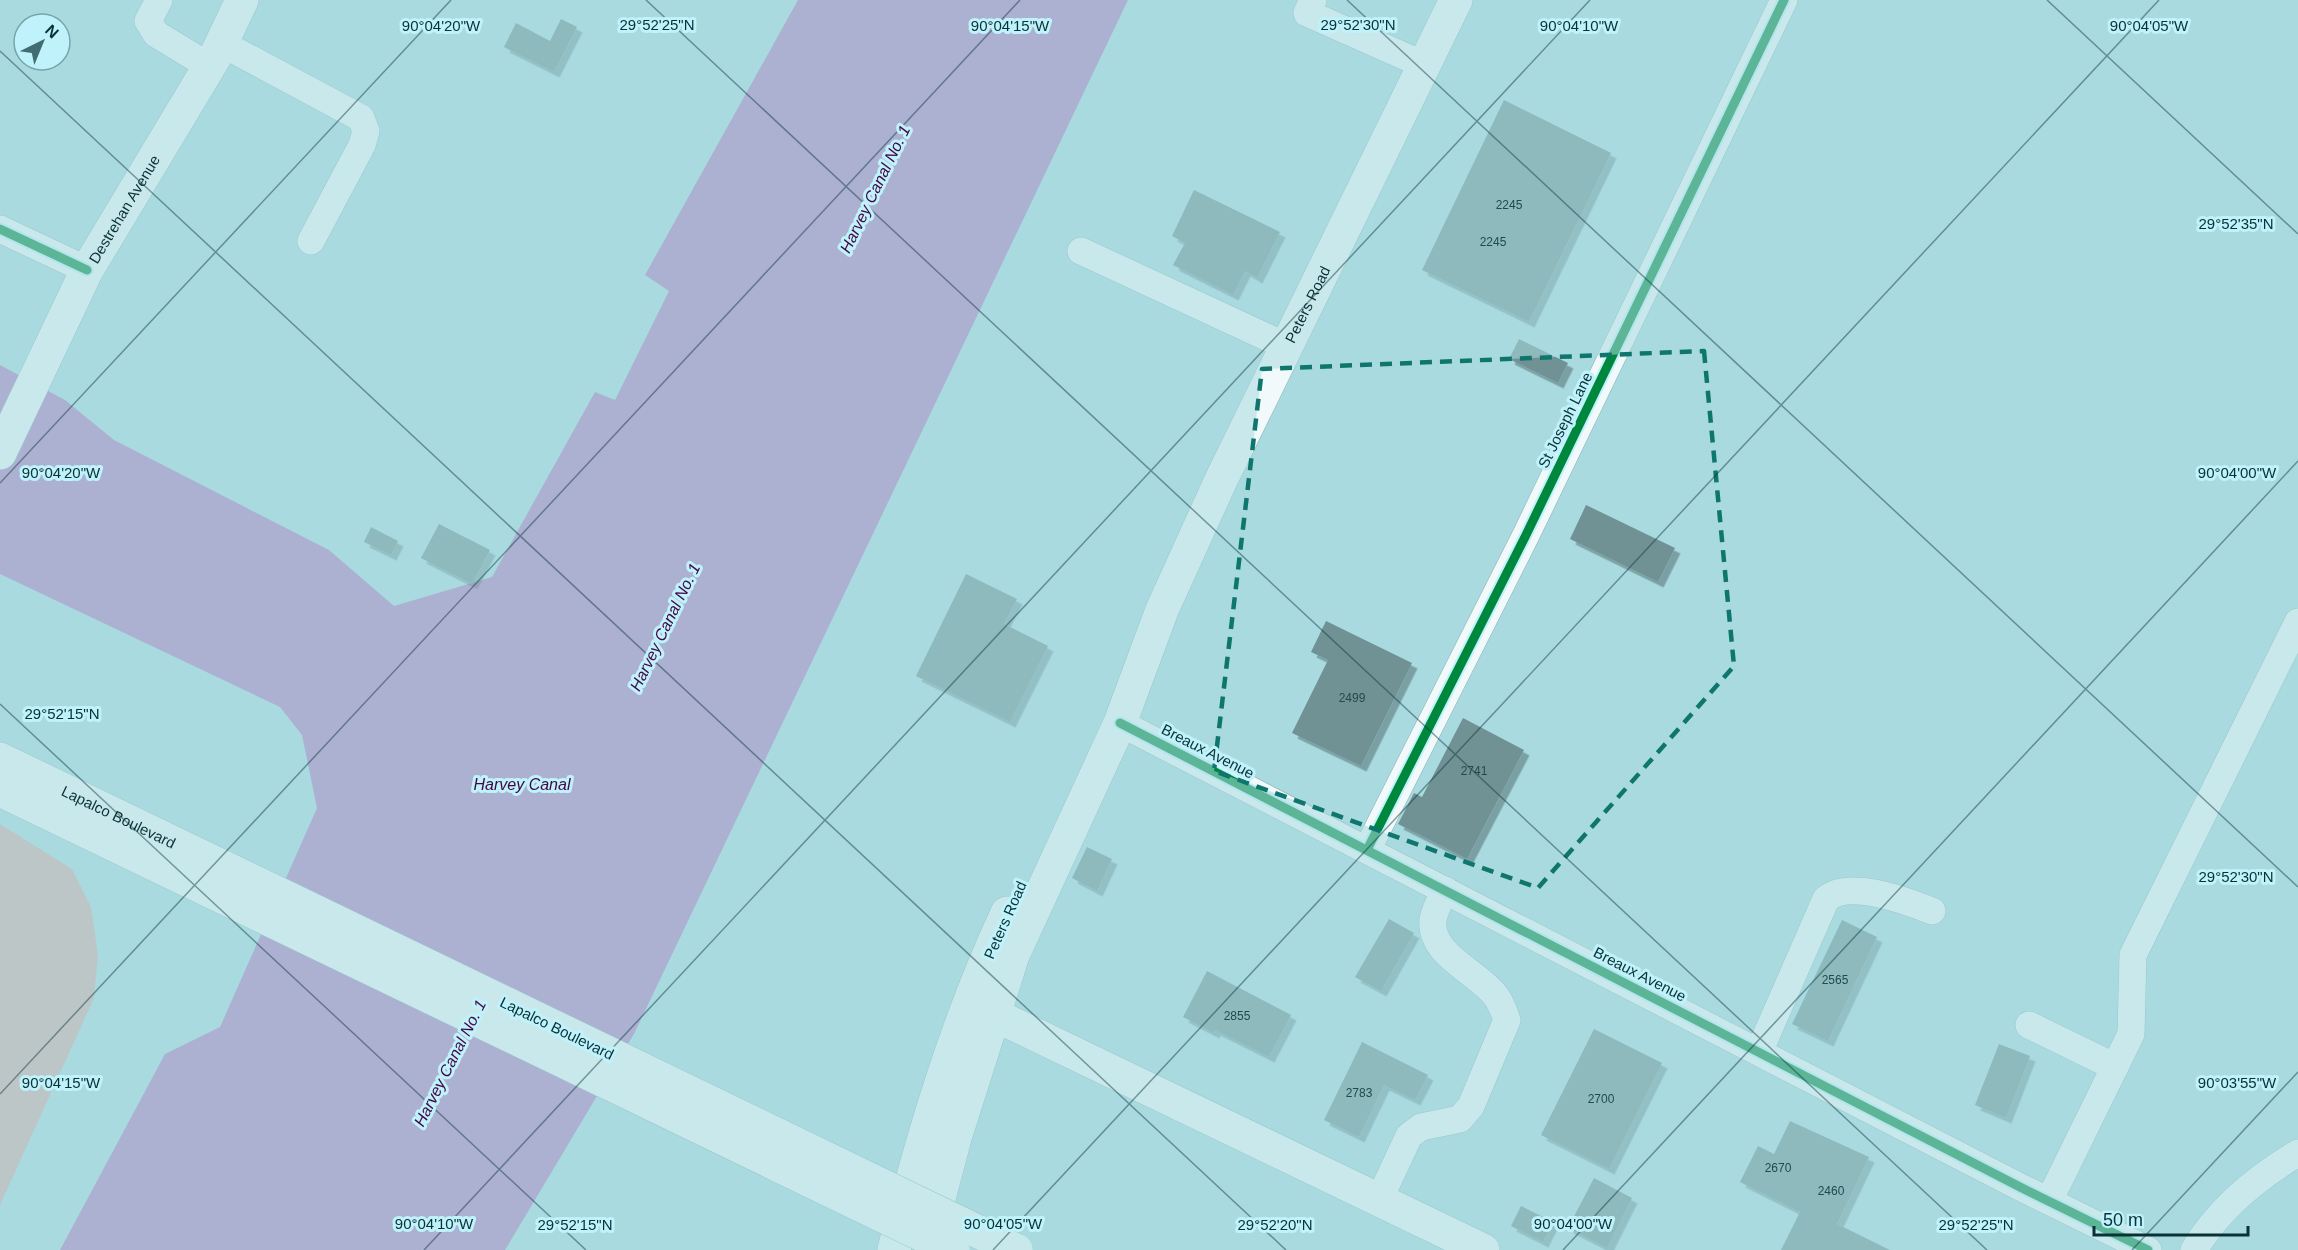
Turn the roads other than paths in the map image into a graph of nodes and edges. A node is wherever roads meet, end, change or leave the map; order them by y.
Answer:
1 (159, 0) edge
2 (242, 0) edge
3 (1313, 0) edge
4 (1456, 0) edge
5 (1784, 0) edge
6 (215, 55) junction
7 (1424, 65) junction
8 (0, 229) edge
9 (311, 241) dead end
10 (1081, 251) dead end
11 (87, 270) junction
12 (1286, 346) junction
13 (0, 453) edge
14 (1162, 610) junction
15 (2298, 622) edge
16 (1120, 723) junction
17 (0, 759) edge
18 (0, 790) edge
19 (1367, 850) junction
20 (1445, 890) junction
21 (1932, 911) dead end
22 (982, 1009) junction
23 (2029, 1025) dead end
24 (1759, 1052) junction
25 (2115, 1067) junction
26 (2298, 1153) edge
27 (1379, 1200) junction
28 (2049, 1201) junction
29 (894, 1250) edge
30 (926, 1250) edge
31 (953, 1250) edge
32 (1016, 1250) edge
33 (1483, 1250) edge
34 (2148, 1250) edge
35 (2194, 1250) edge

1 - 6 street
2 - 6 main road, Destrehan Avenue
3 - 7 street
4 - 7 main road, Peters Road
5 - 19 street, St Joseph Lane
6 - 9 street
6 - 11 main road, Destrehan Avenue
7 - 12 main road, Peters Road
8 - 11 street
10 - 12 street
11 - 13 main road, Destrehan Avenue
12 - 14 main road, Peters Road
14 - 16 main road, Peters Road
14 - 22 main road, Peters Road
15 - 25 street
16 - 19 street, Breaux Avenue
16 - 22 main road, Peters Road
17 - 32 main road, Lapalco Boulevard, bridge
18 - 31 main road, Lapalco Boulevard, bridge
19 - 20 street, Breaux Avenue
20 - 24 street, Breaux Avenue
20 - 27 street
21 - 24 street
22 - 27 main road
22 - 29 main road, Peters Road
22 - 30 main road, Peters Road
23 - 25 street
24 - 28 street, Breaux Avenue
25 - 28 street
26 - 35 street
27 - 33 main road
28 - 34 street, Breaux Avenue

